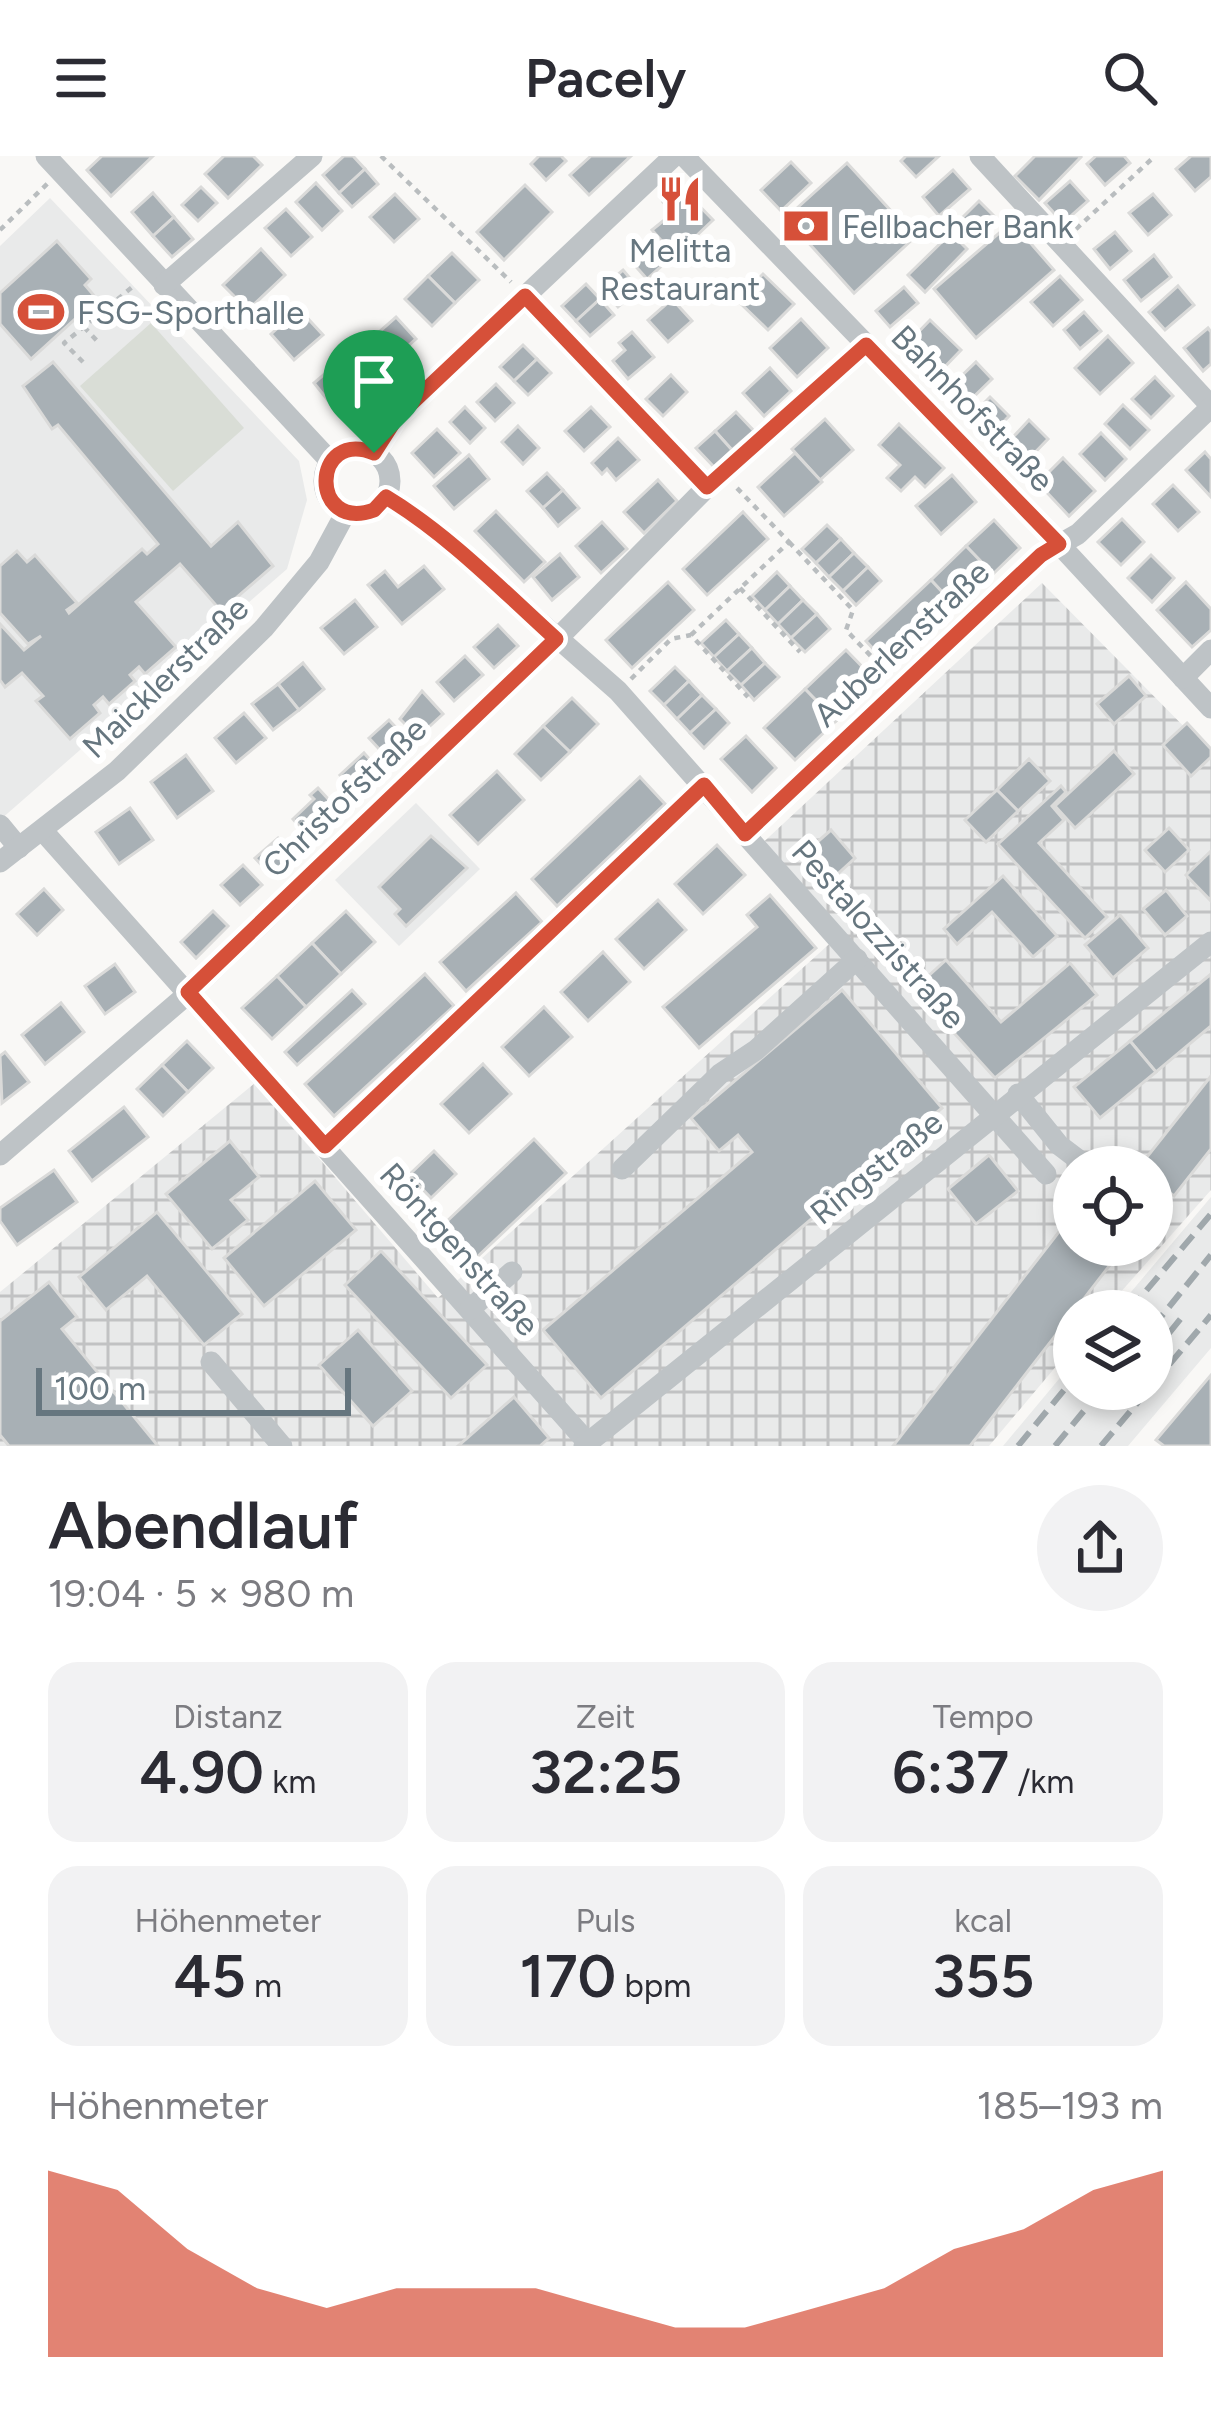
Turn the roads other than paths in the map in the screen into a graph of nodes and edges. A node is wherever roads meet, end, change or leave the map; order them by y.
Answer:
1 (78, 156) edge
2 (312, 156) edge
3 (674, 156) edge
4 (685, 156) edge
5 (980, 156) edge
6 (54, 164) edge
7 (164, 285) junction
8 (525, 296) junction
9 (866, 345) junction
10 (1211, 406) edge
11 (374, 453) junction
12 (331, 462) junction
13 (714, 480) junction
14 (386, 497) junction
15 (346, 512) junction
16 (1059, 544) junction
17 (556, 639) junction
18 (1211, 650) edge
19 (1183, 678) junction
20 (1211, 708) edge
21 (704, 785) junction
22 (0, 825) edge
23 (43, 831) junction
24 (745, 834) junction
25 (19, 848) junction
26 (0, 862) edge
27 (1211, 942) edge
28 (856, 959) junction
29 (188, 992) junction
30 (1018, 1094) junction
31 (994, 1114) junction
32 (325, 1146) junction
33 (1060, 1146) edge
34 (0, 1155) edge
35 (622, 1169) dead end
36 (1046, 1174) dead end
37 (512, 1272) dead end
38 (470, 1309) junction
39 (211, 1362) dead end
40 (586, 1444) edge
41 (282, 1446) edge

1 - 6 street
2 - 7 street
3 - 8 street
4 - 9 street, Bahnhofstraße
5 - 10 street
6 - 7 street
7 - 12 street
8 - 11 street
8 - 13 street
9 - 13 street, Christofstraße
9 - 16 street, Bahnhofstraße
10 - 16 street, Auberlenstraße
11 - 12 street
11 - 14 street
12 - 15 street
13 - 17 street, Christofstraße
14 - 15 street
14 - 17 street, Pestalozzistraße
15 - 23 street, Maicklerstraße
16 - 19 street, Bahnhofstraße
16 - 24 street, Auberlenstraße
17 - 21 street, Pestalozzistraße
17 - 29 street, Christofstraße
18 - 19 street
19 - 20 street, Bahnhofstraße
21 - 24 street, Pestalozzistraße
21 - 32 street
22 - 25 street
23 - 25 street, Maicklerstraße
23 - 29 street, Röntgenstraße
24 - 28 street, Pestalozzistraße
25 - 26 street, Maicklerstraße
27 - 30 street, Ringstraße
28 - 31 street, Pestalozzistraße
28 - 35 street
29 - 32 street, Röntgenstraße
29 - 34 street, Christofstraße
30 - 31 street, Ringstraße
30 - 33 street
31 - 36 street, Pestalozzistraße
31 - 40 street, Ringstraße
32 - 38 street, Röntgenstraße
37 - 38 street
38 - 40 street, Röntgenstraße
39 - 41 street

